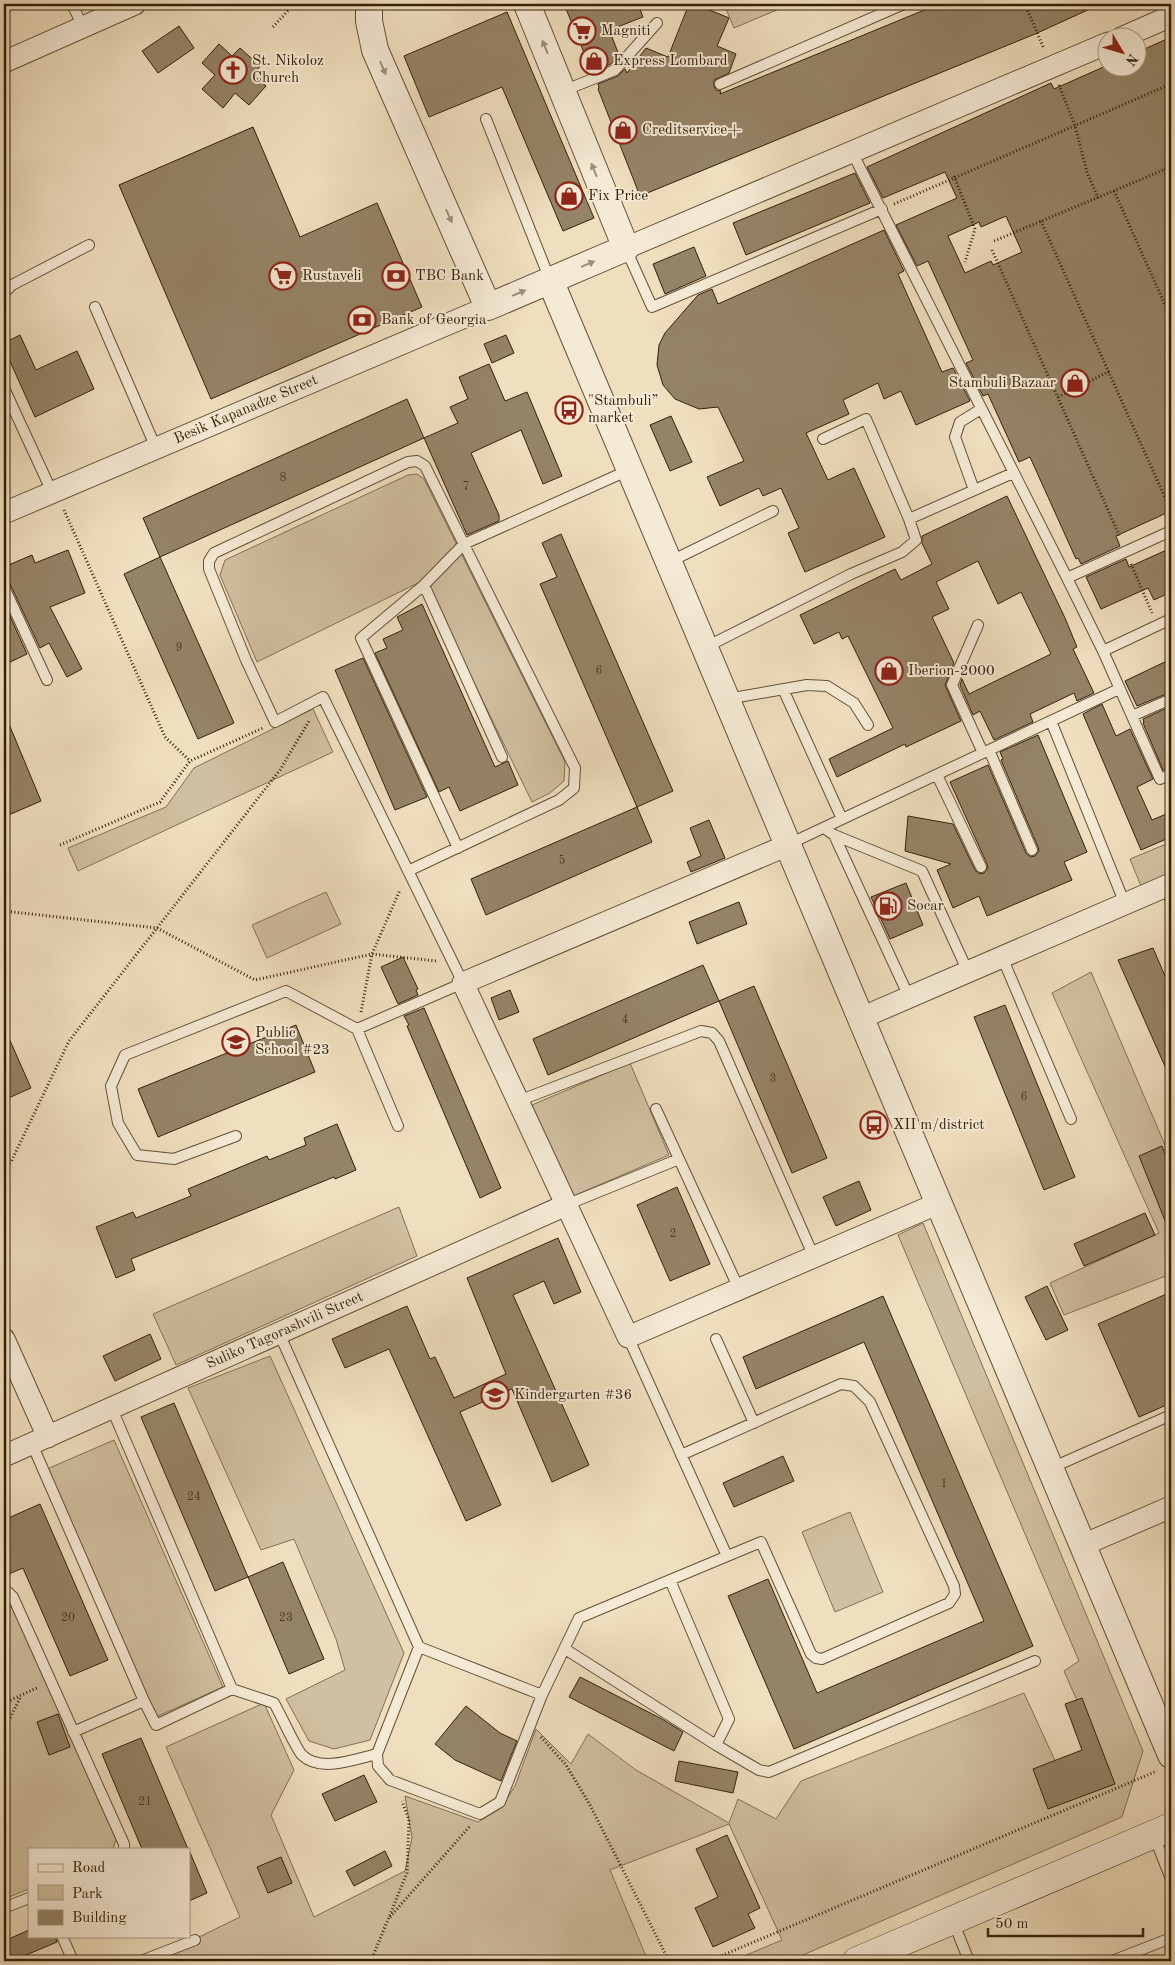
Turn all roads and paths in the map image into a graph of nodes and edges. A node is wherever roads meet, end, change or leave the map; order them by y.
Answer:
1 (72, 4) edge
2 (135, 4) edge
3 (294, 4) edge
4 (527, 4) edge
5 (904, 4) edge
6 (1025, 4) edge
7 (374, 10) edge
8 (1171, 16) edge
9 (657, 23) dead end
10 (83, 27) junction
11 (273, 27) dead end
12 (1144, 28) edge
13 (1098, 47) edge
14 (4, 62) edge
15 (1051, 67) junction
16 (720, 84) dead end
17 (1171, 84) edge
18 (562, 91) junction
19 (486, 119) dead end
20 (1075, 126) junction
21 (852, 152) junction
22 (1171, 170) edge
23 (954, 176) junction
24 (1114, 191) junction
25 (1098, 198) junction
26 (882, 209) junction
27 (1041, 222) junction
28 (994, 241) dead end
29 (89, 244) dead end
30 (626, 248) junction
31 (992, 250) dead end
32 (966, 262) dead end
33 (550, 280) junction
34 (4, 292) edge
35 (95, 307) dead end
36 (488, 307) junction
37 (1171, 318) edge
38 (1110, 371) junction
39 (4, 388) edge
40 (1058, 397) junction
41 (981, 409) junction
42 (823, 439) dead end
43 (156, 448) junction
44 (630, 469) junction
45 (1013, 473) junction
46 (974, 490) junction
47 (54, 491) junction
48 (773, 511) dead end
49 (1171, 511) edge
50 (4, 513) edge
51 (909, 519) junction
52 (1171, 532) edge
53 (464, 544) junction
54 (1125, 550) junction
55 (669, 562) junction
56 (1067, 578) junction
57 (424, 585) junction
58 (4, 587) edge
59 (1171, 619) edge
60 (978, 625) dead end
61 (1157, 625) junction
62 (705, 648) junction
63 (1103, 651) junction
64 (47, 680) dead end
65 (783, 689) junction
66 (1119, 689) junction
67 (324, 697) junction
68 (726, 699) junction
69 (1171, 699) edge
70 (1132, 716) junction
71 (1051, 721) junction
72 (275, 722) junction
73 (868, 725) dead end
74 (986, 751) junction
75 (502, 757) dead end
76 (190, 761) junction
77 (1171, 774) edge
78 (937, 775) junction
79 (842, 819) junction
80 (824, 828) junction
81 (834, 835) junction
82 (60, 845) dead end
83 (788, 845) junction
84 (458, 848) junction
85 (1032, 850) dead end
86 (981, 867) dead end
87 (408, 871) junction
88 (1169, 891) edge
89 (1125, 904) junction
90 (4, 911) edge
91 (157, 928) junction
92 (372, 954) junction
93 (1002, 957) junction
94 (453, 963) junction
95 (968, 972) junction
96 (463, 983) junction
97 (909, 997) junction
98 (861, 1018) junction
99 (357, 1030) junction
100 (518, 1101) junction
101 (656, 1110) dead end
102 (1071, 1119) dead end
103 (398, 1126) dead end
104 (236, 1136) dead end
105 (680, 1159) junction
106 (4, 1168) edge
107 (939, 1203) junction
108 (566, 1205) junction
109 (814, 1257) junction
110 (739, 1289) junction
111 (279, 1333) junction
112 (628, 1337) junction
113 (4, 1338) edge
114 (716, 1339) dead end
115 (112, 1409) junction
116 (1171, 1415) edge
117 (754, 1423) junction
118 (40, 1440) junction
119 (681, 1455) junction
120 (4, 1456) edge
121 (1050, 1468) junction
122 (1171, 1507) edge
123 (1083, 1545) junction
124 (727, 1556) junction
125 (670, 1580) junction
126 (4, 1593) edge
127 (419, 1647) junction
128 (565, 1649) junction
129 (1035, 1661) dead end
130 (51, 1682) junction
131 (232, 1689) junction
132 (542, 1695) junction
133 (21, 1696) junction
134 (144, 1701) junction
135 (4, 1703) edge
136 (4, 1721) edge
137 (530, 1725) junction
138 (73, 1732) junction
139 (716, 1745) junction
140 (377, 1754) junction
141 (1167, 1762) edge
142 (395, 1782) junction
143 (480, 1814) junction
144 (1162, 1830) edge
145 (124, 1848) edge
146 (1171, 1880) edge
147 (28, 1898) edge
148 (4, 1908) edge
149 (953, 1920) junction
150 (387, 1921) junction
151 (63, 1938) edge
152 (1171, 1938) edge
153 (195, 1940) dead end
154 (73, 1961) edge
155 (141, 1961) edge
156 (371, 1961) edge
157 (669, 1961) edge
158 (709, 1961) edge
159 (857, 1961) edge
160 (969, 1961) edge
161 (1112, 1961) edge

1 - 10 lane
2 - 10 street
3 - 11 path
18 -> 4 street
5 - 16 lane
6 - 15 path
7 -> 36 street
8 - 12 street
9 - 18 lane
10 - 14 street
13 - 15 street
15 - 20 path
15 - 21 street
17 - 20 path
30 -> 18 street
19 - 33 lane
20 - 23 path
20 - 25 path
21 - 26 lane
21 - 30 street
22 - 24 path
23 - 26 path
23 - 32 path
24 - 25 path
24 - 37 path
25 - 27 path
26 - 30 lane
26 - 41 lane
27 - 28 path
27 - 38 path
29 - 34 lane
33 -> 30 street
31 - 40 path
36 -> 33 street
33 - 44 street
35 - 43 lane
36 - 43 street, Besik Kapanadze Street
38 - 40 path
38 - 49 path
39 - 47 lane
40 - 54 path
41 - 45 lane
41 - 46 lane
42 - 51 lane
43 - 47 street, Besik Kapanadze Street
44 - 53 lane
44 - 55 street
45 - 46 lane
45 - 56 lane
46 - 51 lane
47 - 50 street, Besik Kapanadze Street
47 - 76 path
48 - 55 lane
51 - 62 lane
52 - 54 lane
53 - 57 lane
53 - 72 lane
53 - 84 lane
54 - 56 lane
54 - 61 path
55 - 62 street
56 - 63 lane
57 - 75 lane
57 - 84 lane
58 - 64 lane
59 - 61 lane
60 - 74 lane
61 - 63 lane
62 - 68 street
63 - 66 lane
65 - 68 lane
65 - 73 lane
65 - 79 lane
66 - 70 lane
66 - 71 lane
67 - 72 lane
67 - 87 lane
67 - 91 path
68 - 83 street
69 - 70 lane
70 - 77 lane
71 - 74 lane
71 - 89 lane
72 - 76 path
74 - 78 lane
74 - 85 lane
76 - 82 path
78 - 79 lane
78 - 86 lane
79 - 80 lane
80 - 81 lane
80 - 83 lane
81 - 95 lane
81 - 97 lane
83 - 96 street
83 - 98 street
84 - 87 lane
87 - 92 path
87 - 94 lane
88 - 89 street
89 - 93 street
90 - 91 path
91 - 92 path
91 - 106 path
92 - 94 path
92 - 99 path
93 - 95 street
93 - 102 lane
94 - 96 lane
95 - 97 street
96 - 99 lane
96 - 100 street
97 - 98 street
98 - 107 street
99 - 103 lane
99 - 104 lane
100 - 108 street
100 - 109 lane
101 - 105 lane
105 - 108 lane
105 - 110 lane
107 - 109 street
107 - 121 street
108 - 111 street, Suliko Tagorashvili Street
108 - 112 street
109 - 110 street
110 - 112 street
111 - 115 street, Suliko Tagorashvili Street
111 - 127 lane
112 - 119 lane
113 - 118 street
114 - 117 lane
115 - 118 street, Suliko Tagorashvili Street
115 - 131 lane
116 - 121 lane
117 - 119 lane
117 - 124 lane
118 - 120 street, Suliko Tagorashvili Street
118 - 134 lane
119 - 124 lane
121 - 123 street
122 - 123 street
123 - 141 street
124 - 125 lane
125 - 128 lane
125 - 139 lane
126 - 130 lane
127 - 132 lane
127 - 140 lane
128 - 132 lane
128 - 139 lane
129 - 139 lane
130 - 133 path
130 - 138 lane
131 - 134 lane
131 - 140 lane
132 - 137 lane
133 - 135 path
133 - 136 path
134 - 138 lane
137 - 143 lane
137 - 157 path
138 - 145 lane
140 - 142 lane
141 - 158 path
142 - 143 lane
142 - 150 path
143 - 150 path
144 - 146 lane
144 - 149 main road
147 - 148 lane
149 - 159 main road
149 - 160 lane
150 - 156 path
151 - 154 lane
152 - 161 lane
153 - 155 lane

